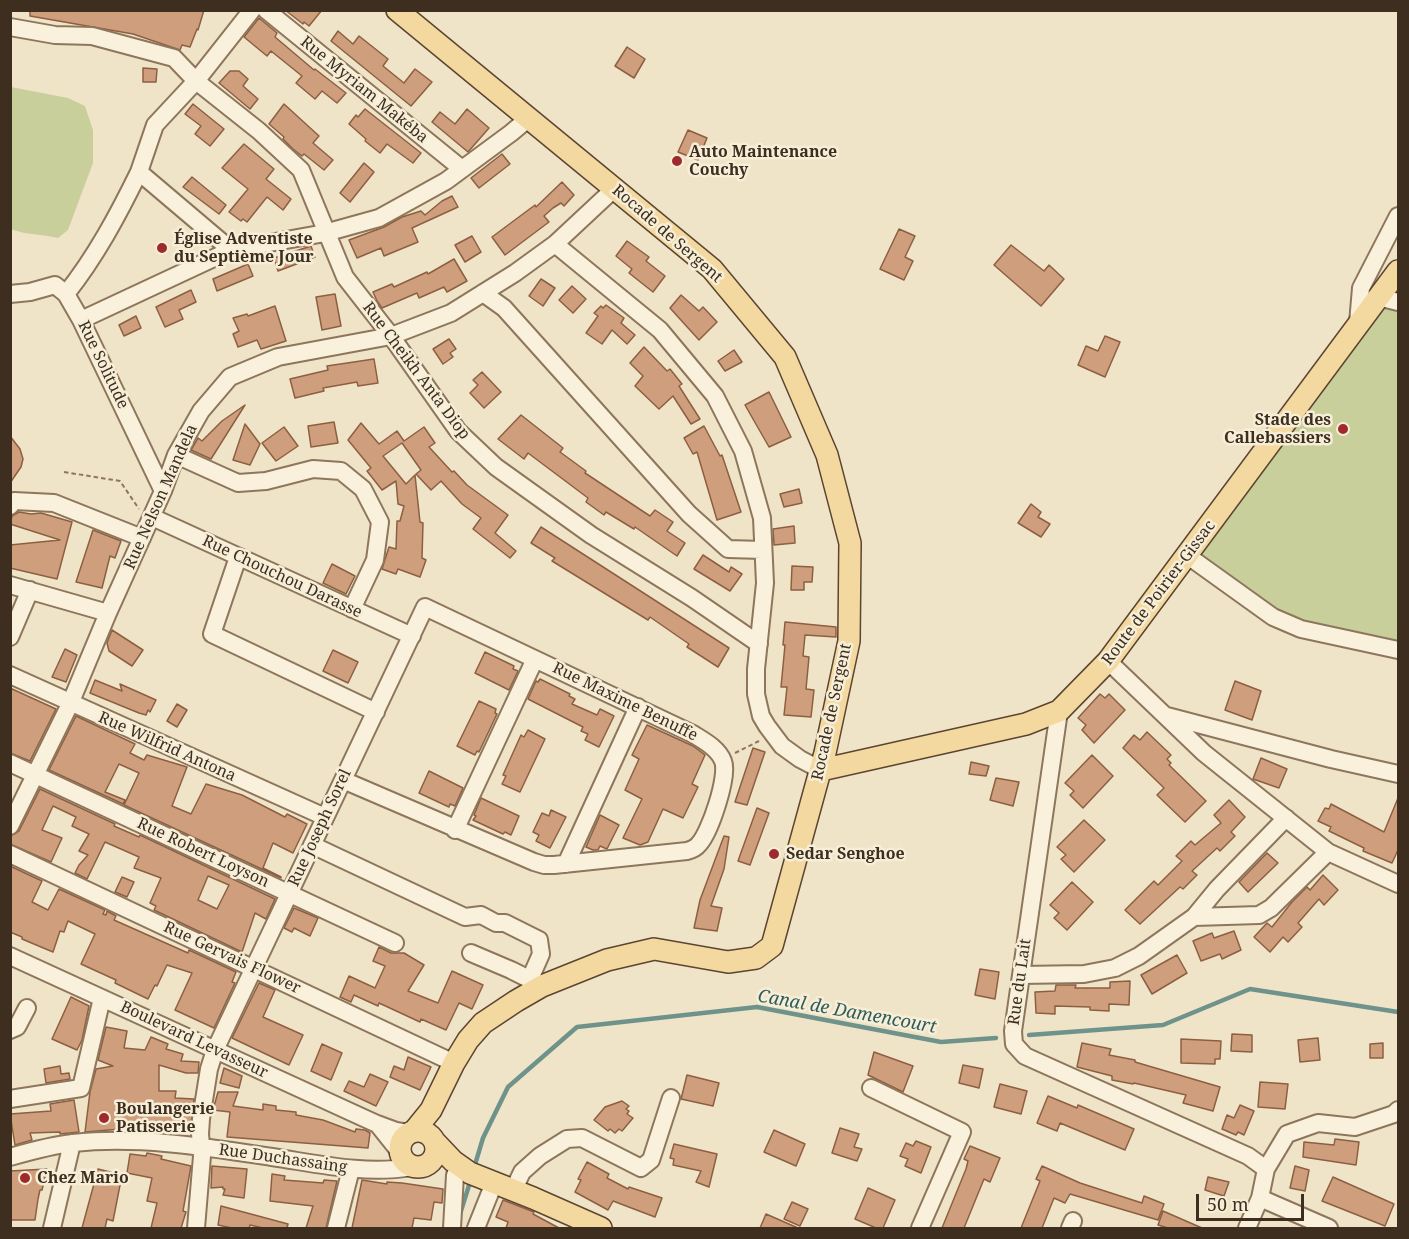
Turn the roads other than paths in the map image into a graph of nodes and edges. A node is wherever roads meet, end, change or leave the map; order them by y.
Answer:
1 (252, 10) edge
2 (266, 10) edge
3 (397, 10) edge
4 (10, 27) edge
5 (196, 81) junction
6 (529, 118) junction
7 (462, 169) junction
8 (139, 172) junction
9 (615, 188) junction
10 (1398, 216) edge
11 (325, 232) junction
12 (555, 243) junction
13 (231, 250) junction
14 (1398, 271) edge
15 (483, 293) junction
16 (10, 294) edge
17 (66, 294) junction
18 (1388, 300) edge
19 (81, 320) junction
20 (1358, 323) junction
21 (391, 336) junction
22 (176, 455) junction
23 (163, 491) junction
24 (10, 506) edge
25 (148, 526) junction
26 (763, 550) junction
27 (1188, 556) junction
28 (238, 557) junction
29 (10, 585) edge
30 (30, 590) junction
31 (763, 606) junction
32 (425, 608) joint
33 (352, 609) junction
34 (108, 613) junction
35 (732, 625) junction
36 (412, 636) junction
37 (10, 637) edge
38 (759, 644) junction
39 (1398, 650) edge
40 (535, 659) junction
41 (1108, 661) junction
42 (10, 675) edge
43 (70, 704) junction
44 (638, 707) junction
45 (1059, 711) junction
46 (376, 712) junction
47 (1163, 715) junction
48 (10, 763) edge
49 (821, 770) junction
50 (34, 774) junction
51 (1398, 774) edge
52 (343, 780) junction
53 (325, 817) junction
54 (1286, 818) junction
55 (10, 826) edge
56 (455, 830) junction
57 (312, 845) junction
58 (1328, 852) junction
59 (10, 854) edge
60 (566, 864) junction
61 (1398, 884) edge
62 (289, 893) junction
63 (1194, 917) junction
64 (395, 943) dead end
65 (471, 953) dead end
66 (10, 956) edge
67 (254, 968) junction
68 (1021, 975) junction
69 (536, 983) junction
70 (102, 998) junction
71 (27, 1008) dead end
72 (10, 1030) edge
73 (215, 1050) junction
74 (454, 1063) junction
75 (871, 1088) dead end
76 (671, 1098) dead end
77 (10, 1099) edge
78 (1398, 1110) edge
79 (377, 1124) junction
80 (423, 1136) junction
81 (72, 1143) junction
82 (202, 1147) junction
83 (10, 1157) edge
84 (411, 1162) junction
85 (351, 1169) junction
86 (1266, 1169) junction
87 (482, 1180) junction
88 (1260, 1198) junction
89 (52, 1228) edge
90 (196, 1228) edge
91 (336, 1228) edge
92 (452, 1228) edge
93 (476, 1228) edge
94 (601, 1228) edge
95 (920, 1228) edge
96 (1247, 1228) edge
97 (1329, 1228) edge

1 - 5 street
2 - 7 street, Rue Myriam Makéba
3 - 6 main road, Rocade de Sergent
4 - 5 street, Rue Cheikh Anta Diop
5 - 8 street
5 - 11 street, Rue Cheikh Anta Diop
6 - 7 street
6 - 9 main road, Rocade de Sergent
7 - 11 street
8 - 13 street
8 - 17 street
9 - 12 street, Rue Nelson Mandela
9 - 49 main road, Rocade de Sergent
10 - 20 street
11 - 13 street
11 - 21 street, Rue Cheikh Anta Diop
12 - 15 street, Rue Nelson Mandela
12 - 26 street
13 - 19 street
14 - 18 main road, Route de Poirier-Gissac
15 - 21 street, Rue Nelson Mandela
15 - 26 street
16 - 17 street
17 - 19 street, Rue Solitude
18 - 20 main road, Route de Poirier-Gissac
19 - 23 street, Rue Solitude
20 - 27 main road, Route de Poirier-Gissac
21 - 22 street, Rue Nelson Mandela
21 - 35 street, Rue Cheikh Anta Diop
22 - 23 street, Rue Nelson Mandela
22 - 33 street
23 - 25 street, Rue Nelson Mandela
24 - 25 street, Rue Chouchou Darasse
25 - 28 street, Rue Chouchou Darasse
25 - 34 street, Rue Nelson Mandela
26 - 31 street
27 - 39 street
27 - 41 main road, Route de Poirier-Gissac
28 - 33 street, Rue Chouchou Darasse
28 - 46 street
29 - 30 street
30 - 34 street
30 - 37 street
31 - 35 street
31 - 38 street
32 - 36 street, Rue Joseph Sorel
32 - 40 street, Rue Maxime Benuffe
33 - 36 street, Rue Chouchou Darasse
34 - 43 street, Rue Nelson Mandela
35 - 38 street, Rue Cheikh Anta Diop
36 - 46 street, Rue Joseph Sorel
38 - 49 street
40 - 44 street, Rue Maxime Benuffe
40 - 56 street
41 - 45 main road, Route de Poirier-Gissac
41 - 47 street
42 - 43 street, Rue Wilfrid Antona
43 - 50 street, Rue Nelson Mandela
43 - 53 street, Rue Wilfrid Antona
44 - 60 street
44 - 60 street, Rue Maxime Benuffe
45 - 49 main road, Route de Poirier-Gissac
45 - 68 street, Rue du Lait
46 - 52 street, Rue Joseph Sorel
47 - 51 street
47 - 54 street
48 - 50 street, Rue Robert Loyson
49 - 69 main road, Rocade de Sergent
50 - 55 street, Rue Nelson Mandela
50 - 62 street, Rue Robert Loyson
52 - 53 street, Rue Joseph Sorel
52 - 56 street
53 - 57 street, Rue Joseph Sorel
54 - 58 street
54 - 63 street
56 - 60 street
57 - 62 street, Rue Joseph Sorel
57 - 69 street
58 - 61 street
58 - 63 street
59 - 67 street, Rue Gervais Flower
62 - 64 street, Rue Robert Loyson
62 - 67 street, Rue Joseph Sorel
63 - 68 street
65 - 69 street
66 - 70 street, Boulevard Levasseur
67 - 73 street, Rue Joseph Sorel
67 - 74 street, Rue Gervais Flower
68 - 86 street, Rue du Lait
69 - 74 main road, Rocade de Sergent
70 - 73 street, Boulevard Levasseur
70 - 77 street
71 - 72 street
73 - 79 street, Boulevard Levasseur
73 - 82 street, Rue Joseph Sorel
74 - 80 main road, Rocade de Sergent
75 - 95 street
76 - 87 street
78 - 86 street
79 - 80 street, Boulevard Levasseur
79 - 84 street, Boulevard Levasseur
80 - 84 main road
80 - 84 main road
80 - 87 main road
81 - 82 street, Rue Duchassaing
81 - 83 street, Rue Duchassaing
81 - 89 street
82 - 85 street, Rue Duchassaing
82 - 90 street, Rue Joseph Sorel
84 - 85 street, Rue Duchassaing
84 - 87 main road
85 - 91 street
86 - 88 street
87 - 92 street
87 - 93 street
87 - 94 main road
88 - 96 street
88 - 97 street

